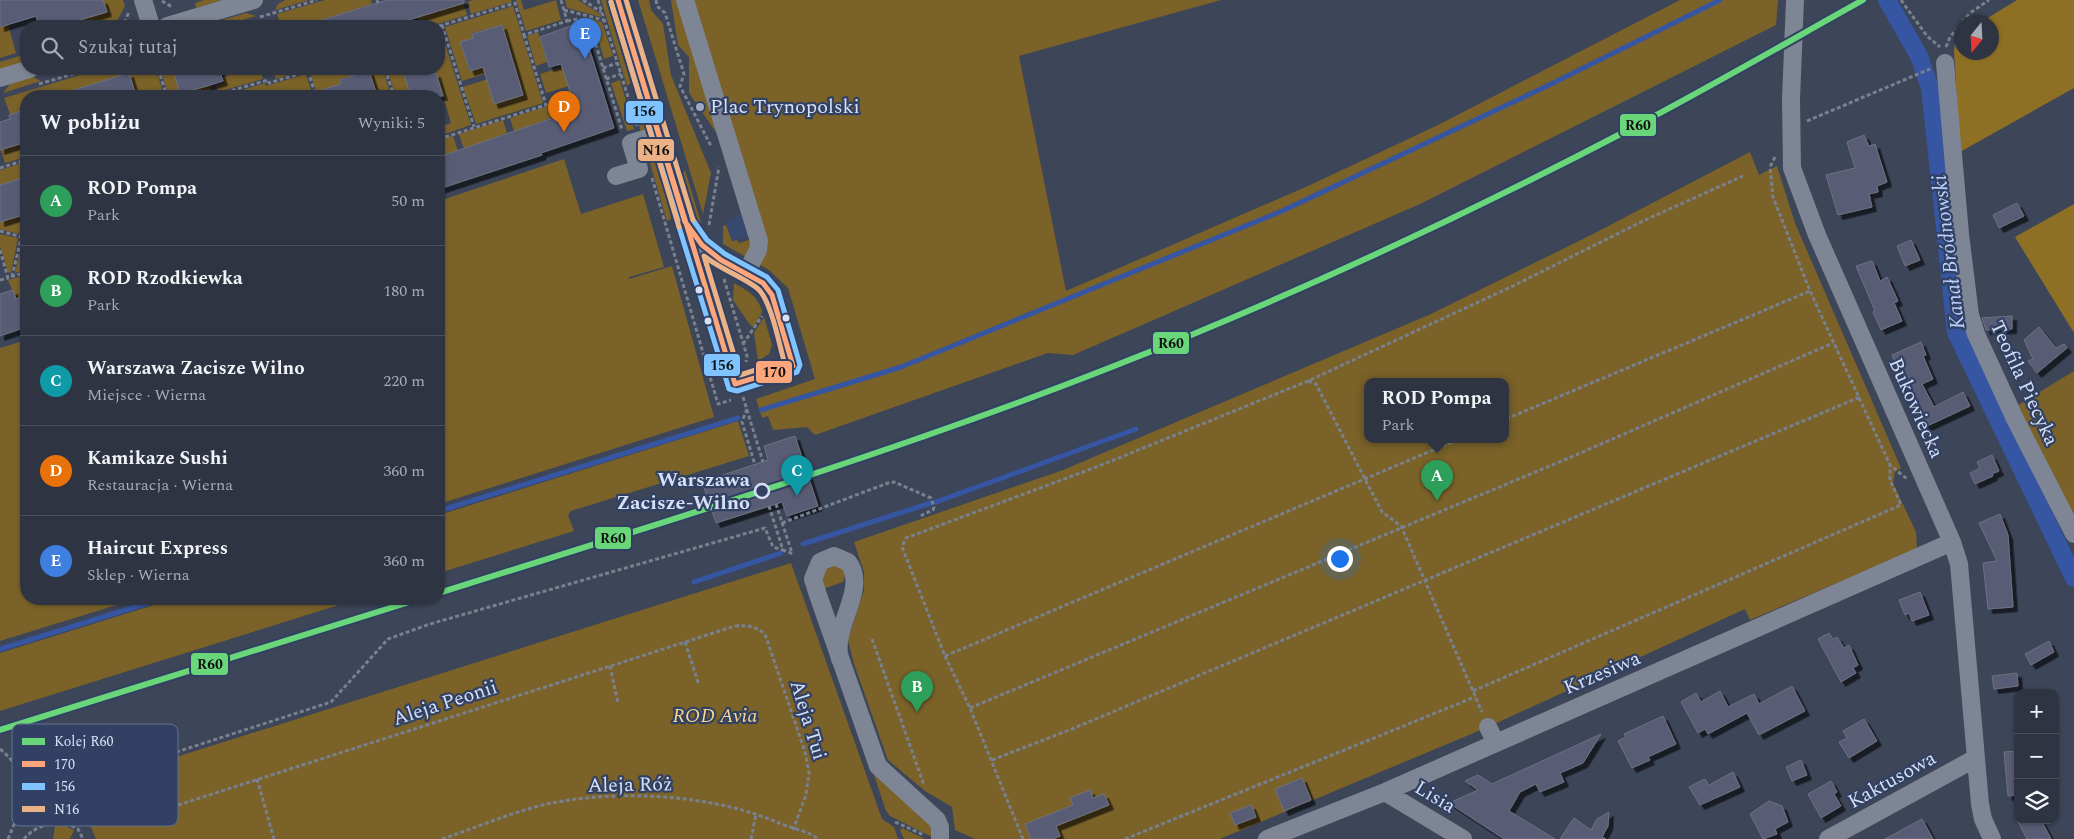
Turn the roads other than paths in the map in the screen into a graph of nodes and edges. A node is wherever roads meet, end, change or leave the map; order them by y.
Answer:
1 (144, 0) edge
2 (254, 0) edge
3 (618, 0) edge
4 (685, 0) edge
5 (1795, 0) edge
6 (149, 20) edge
7 (187, 20) edge
8 (1945, 56) road end
9 (33, 77) edge
10 (0, 78) edge
11 (659, 134) junction
12 (616, 176) dead end
13 (685, 222) junction
14 (746, 273) junction
15 (2074, 534) edge
16 (1952, 542) junction
17 (840, 659) junction
18 (1976, 758) junction
19 (1385, 792) junction
20 (935, 838) edge
21 (1267, 839) edge
22 (1463, 839) edge
23 (1828, 839) edge
24 (1992, 839) edge

1 - 6 street
2 - 7 street
3 - 11 street
4 - 14 street
5 - 16 street, Bukowiecka
8 - 15 street, Teofila Piecyka
9 - 10 street
11 - 12 street
11 - 13 street
13 - 14 street
13 - 14 street
16 - 18 street, Bukowiecka
16 - 19 street, Krzesiwa
17 - 17 street
17 - 20 street
18 - 23 street, Kaktusowa
18 - 24 street, Bukowiecka
19 - 21 street, Krzesiwa
19 - 22 street, Lisia

